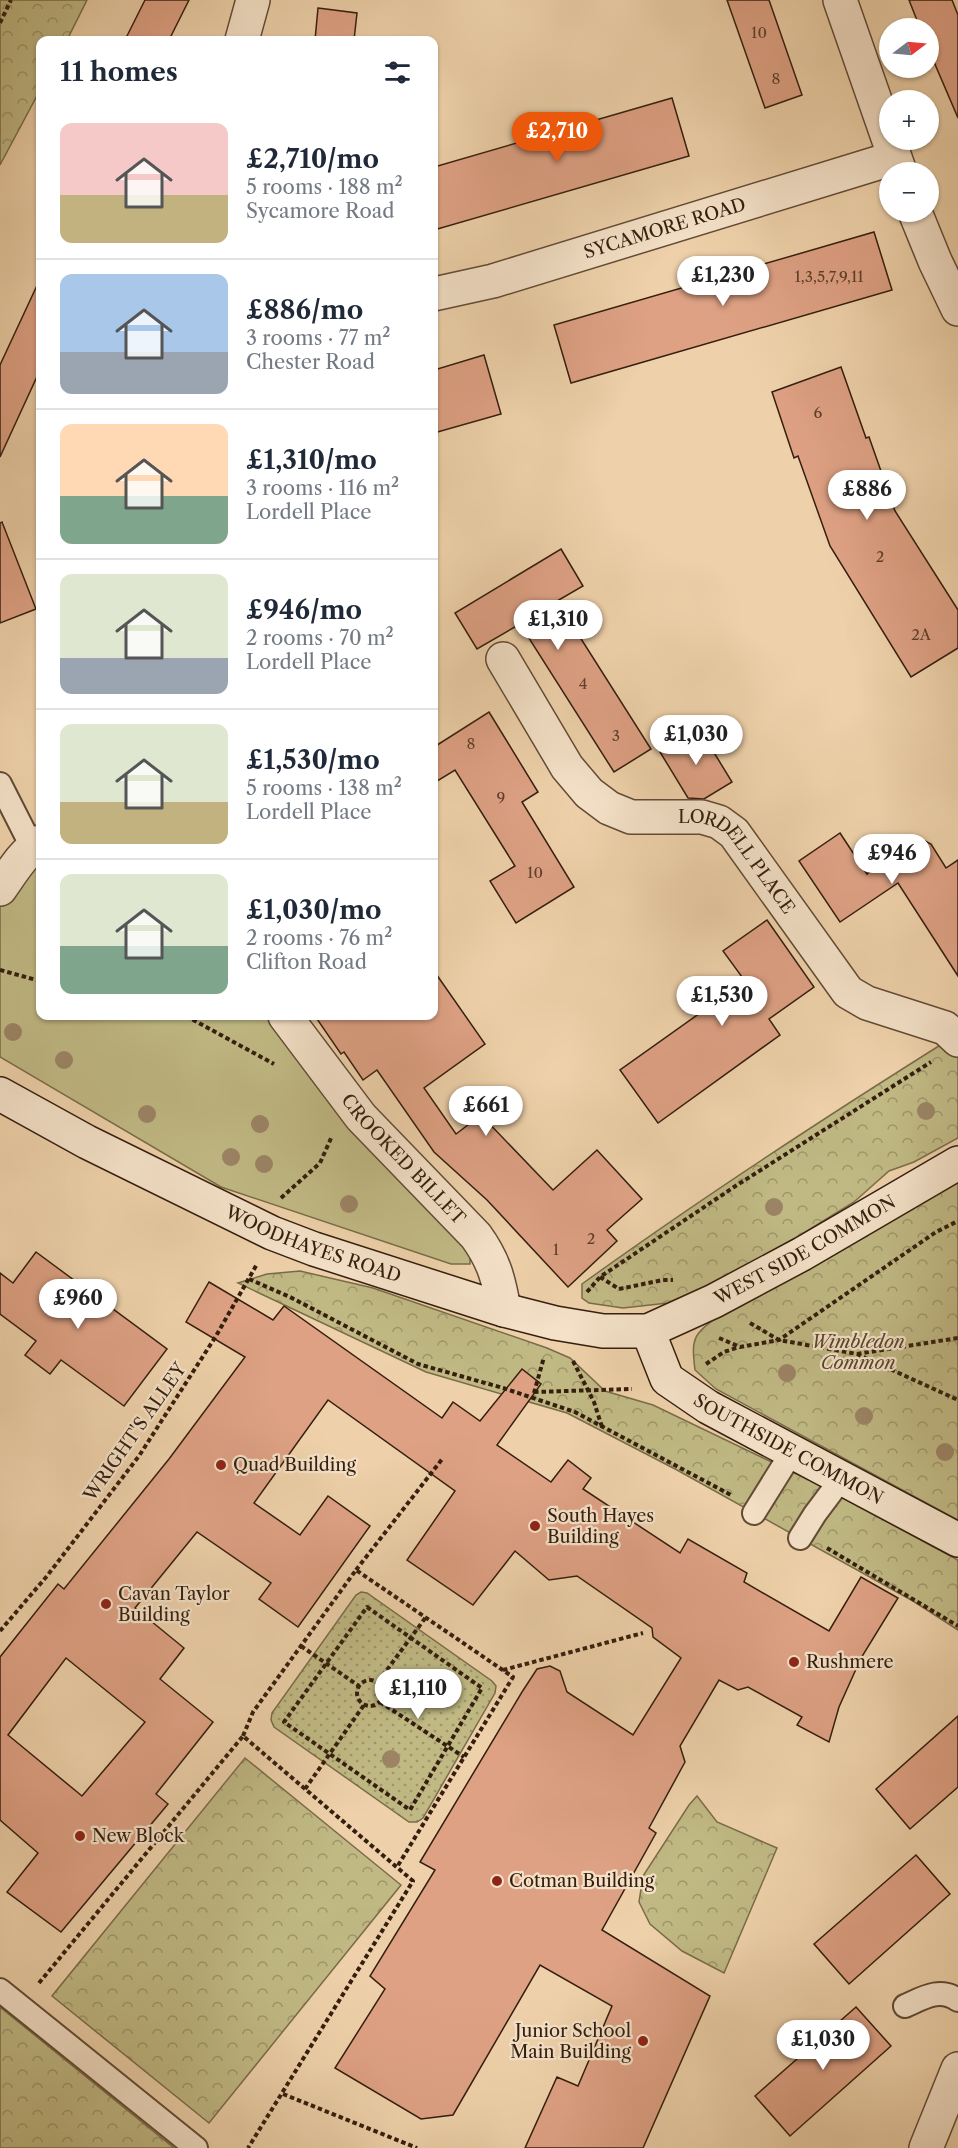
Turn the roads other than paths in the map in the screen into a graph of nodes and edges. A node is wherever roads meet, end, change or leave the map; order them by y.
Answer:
1 (253, 0) edge
2 (840, 0) edge
3 (243, 36) edge
4 (896, 162) edge
5 (879, 170) edge
6 (919, 222) edge
7 (438, 293) edge
8 (958, 309) edge
9 (503, 659) dead end
10 (0, 784) edge
11 (36, 845) edge
12 (0, 889) edge
13 (288, 1020) edge
14 (948, 1049) edge
15 (0, 1094) edge
16 (958, 1163) edge
17 (504, 1310) junction
18 (661, 1325) junction
19 (792, 1452) junction
20 (842, 1478) junction
21 (755, 1511) road end
22 (801, 1536) road end
23 (958, 1540) edge
24 (0, 1989) edge
25 (958, 2000) edge
26 (905, 2006) dead end
27 (958, 2069) edge
28 (196, 2148) edge
29 (926, 2148) edge

1 - 3 street
2 - 4 street
5 - 7 street, SYCAMORE ROAD
6 - 8 street
9 - 14 street, LORDELL PLACE
10 - 11 lane
11 - 12 street
13 - 17 street, CROOKED BILLET
15 - 17 street, WOODHAYES ROAD
16 - 18 street, WEST SIDE COMMON
17 - 18 street, WOODHAYES ROAD
18 - 19 street, SOUTHSIDE COMMON
19 - 20 street, SOUTHSIDE COMMON
19 - 21 lane
20 - 22 lane
20 - 23 street, SOUTHSIDE COMMON
24 - 28 lane
25 - 26 lane
27 - 29 street

